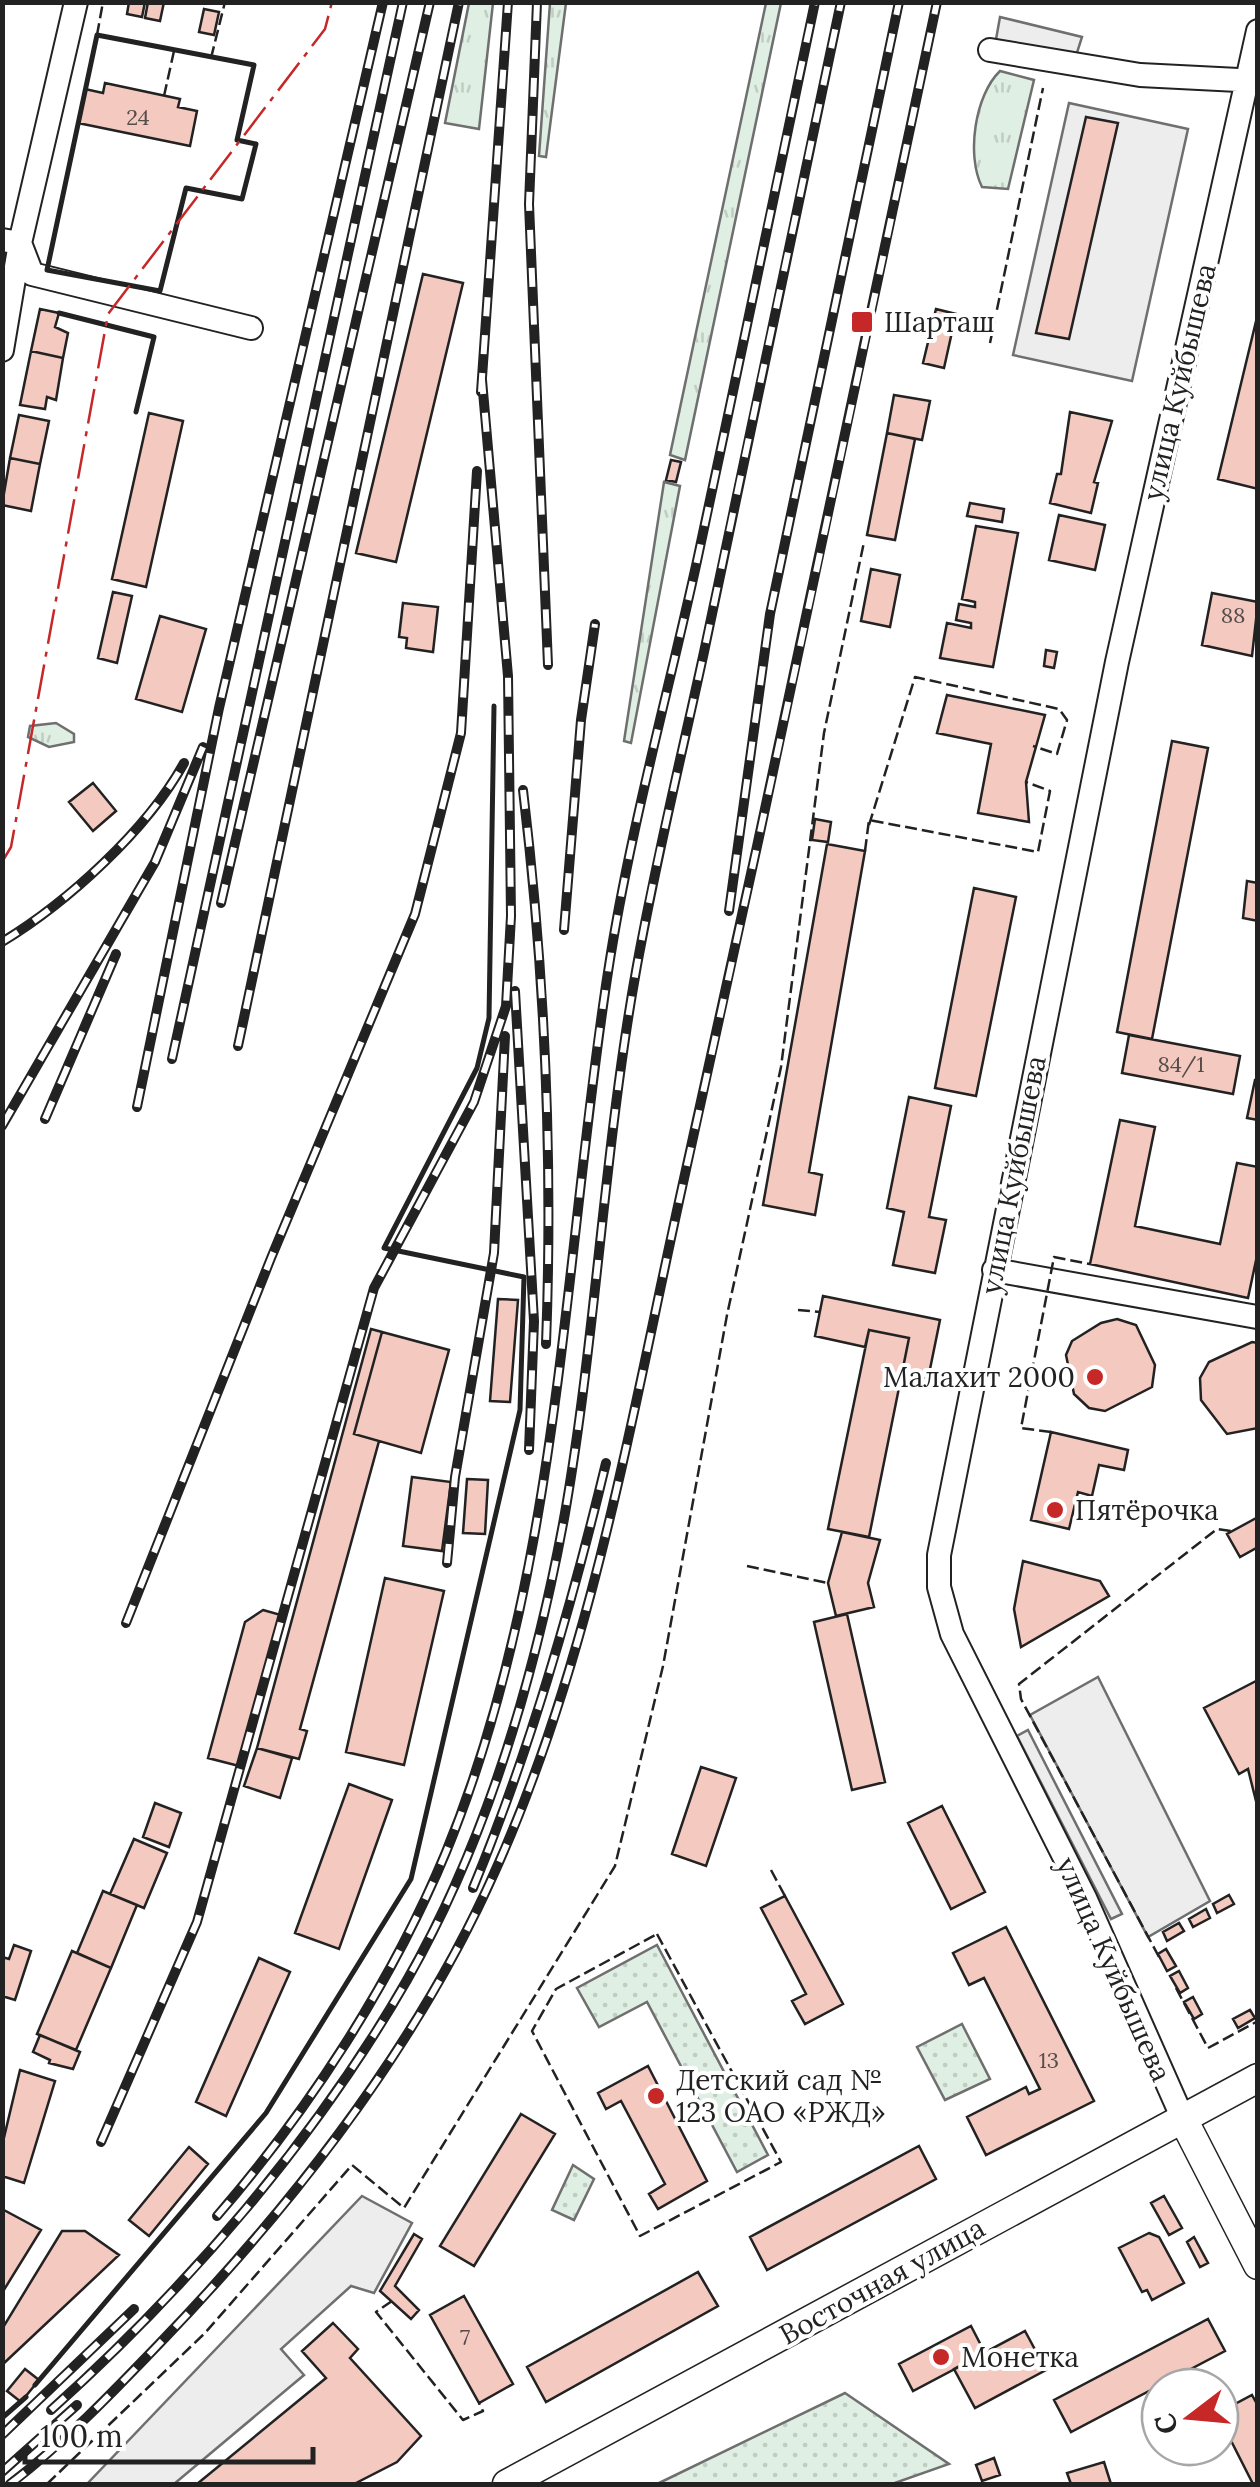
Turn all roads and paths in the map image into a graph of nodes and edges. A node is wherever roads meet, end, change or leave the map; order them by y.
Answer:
1 (76, 2) edge
2 (1258, 31) edge
3 (990, 50) dead end
4 (1252, 81) edge
5 (11, 241) edge
6 (251, 328) dead end
7 (2, 350) edge
8 (994, 1270) junction
9 (1257, 1317) edge
10 (1258, 2078) edge
11 (1183, 2120) junction
12 (1258, 2265) edge
13 (507, 2484) edge

1 - 5 street
2 - 4 street, улица Куйбышева
3 - 4 street
4 - 8 street, улица Куйбышева
5 - 6 street
5 - 7 street
8 - 9 street
8 - 11 street, улица Куйбышева
10 - 11 main road, Восточная улица
11 - 12 main road, улица Куйбышева
11 - 13 main road, Восточная улица

